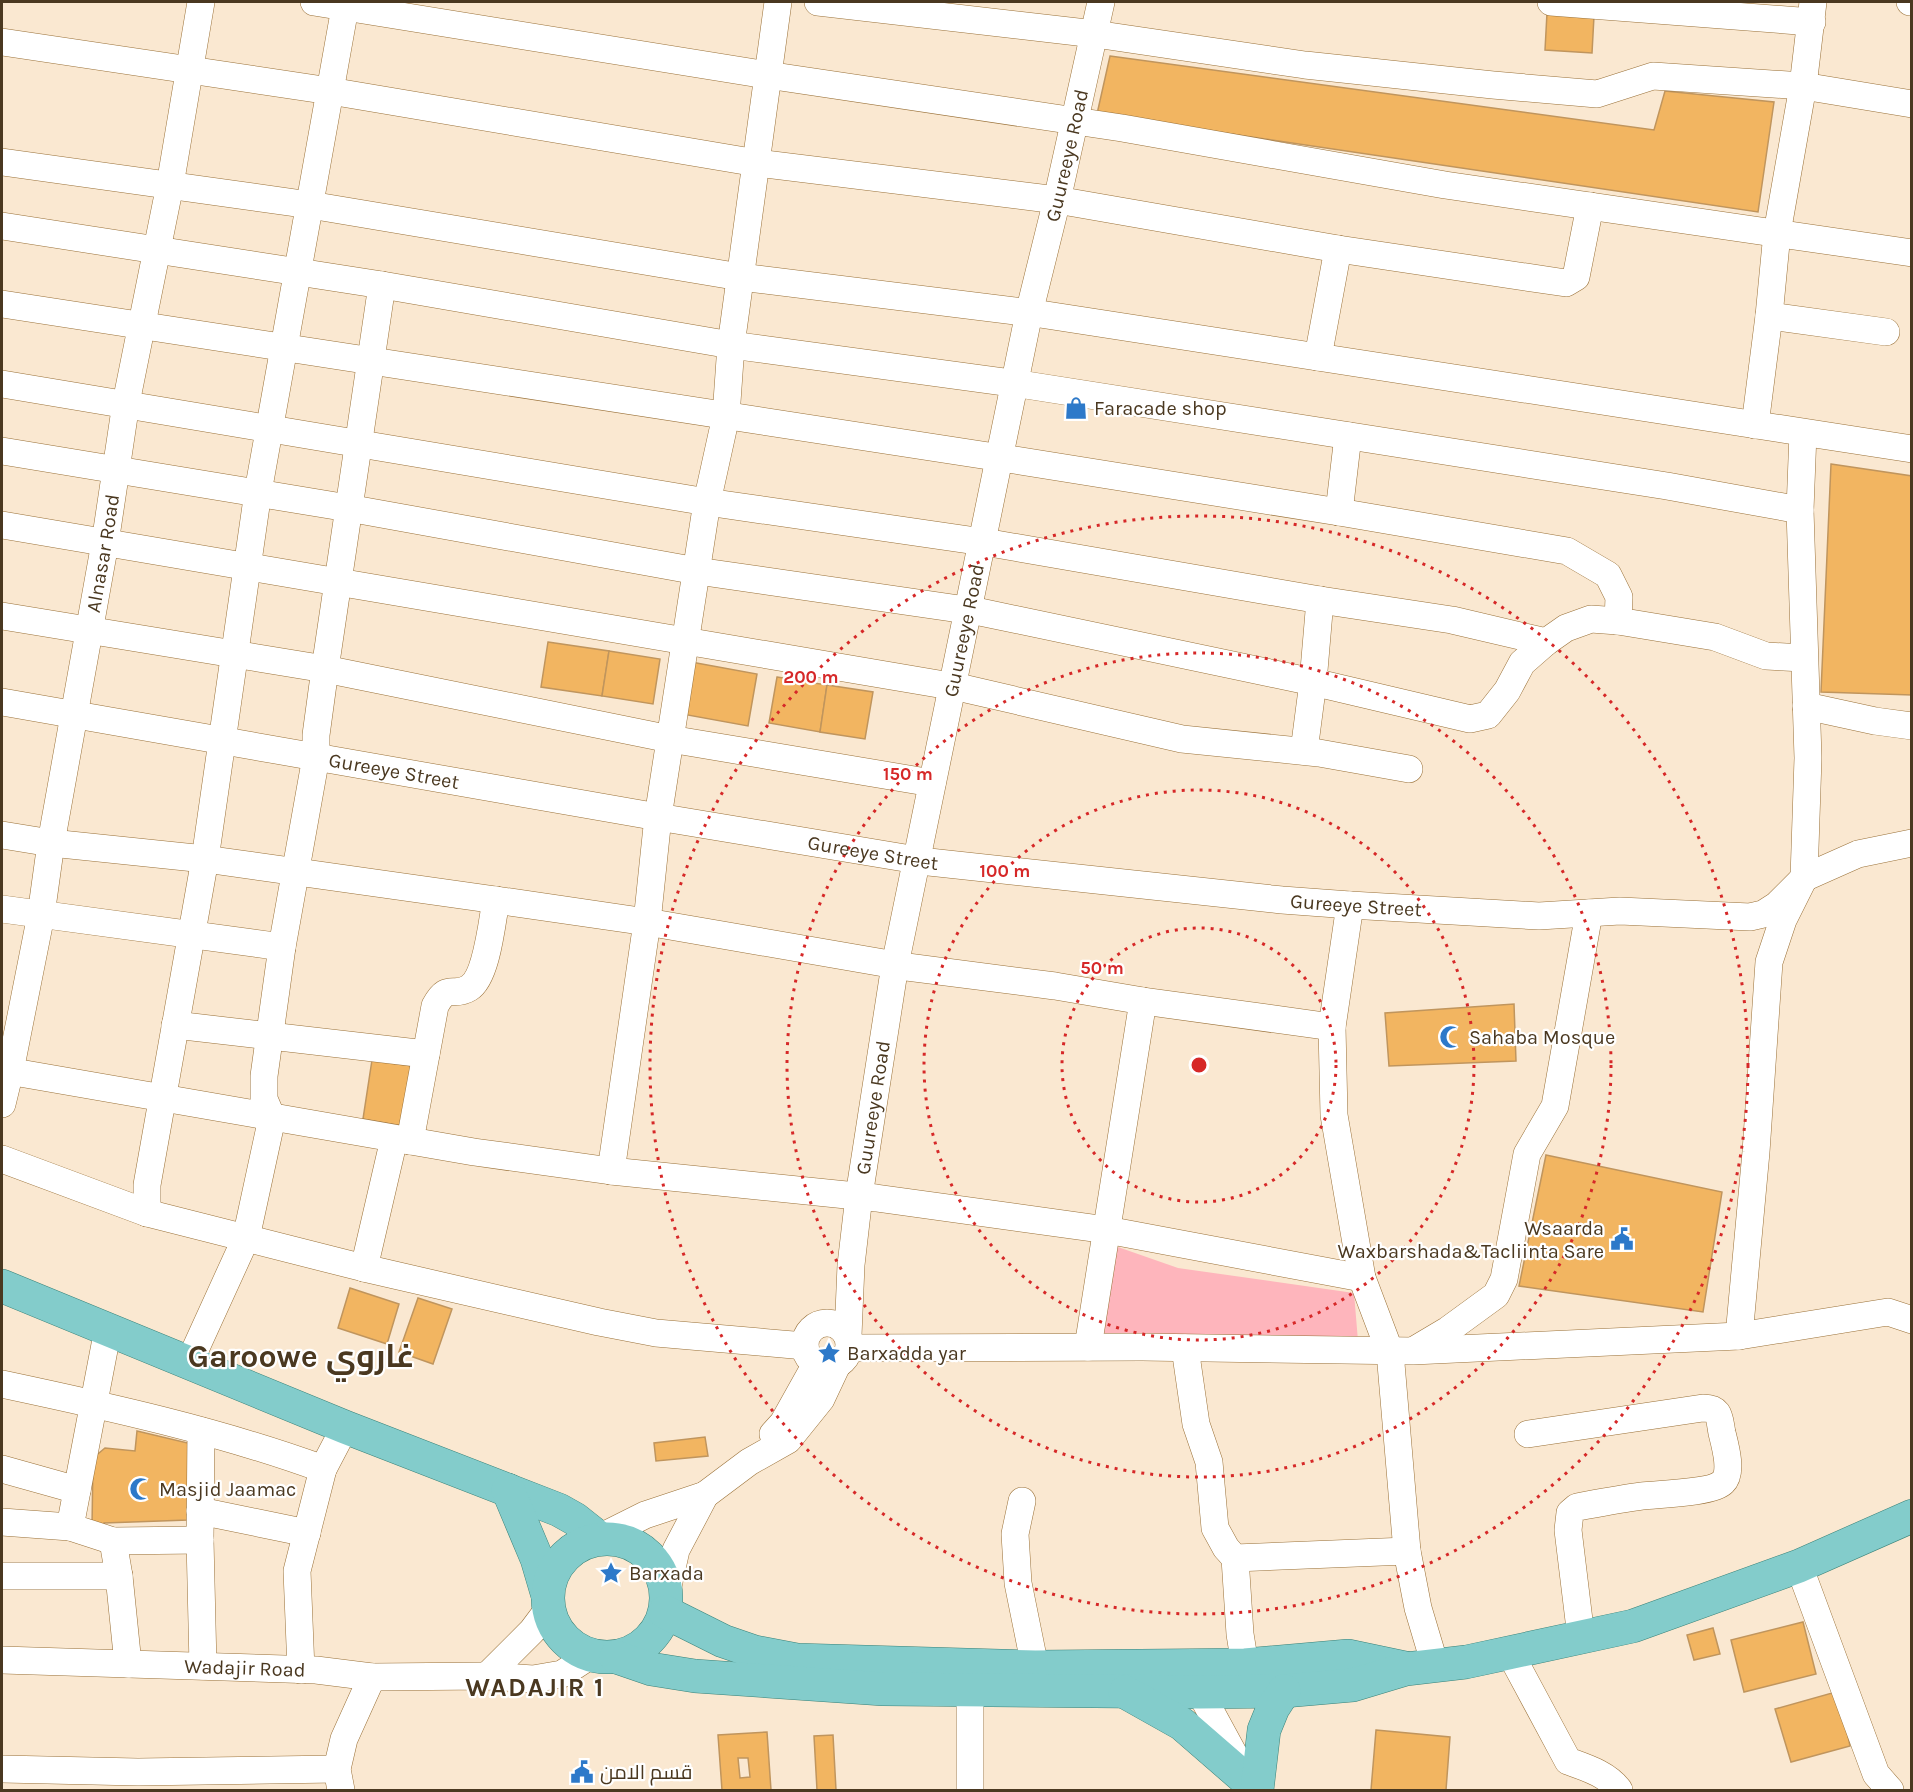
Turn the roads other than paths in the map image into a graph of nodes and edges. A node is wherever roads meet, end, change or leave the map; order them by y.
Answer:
1 (201, 2) edge
2 (314, 2) edge
3 (778, 2) edge
4 (818, 2) edge
5 (1101, 2) edge
6 (1551, 2) edge
7 (346, 4) edge
8 (1812, 12) edge
9 (1095, 34) junction
10 (2, 42) edge
11 (189, 71) junction
12 (767, 75) junction
13 (1803, 86) junction
14 (330, 91) junction
15 (1911, 104) edge
16 (1073, 121) junction
17 (2, 162) edge
18 (757, 163) junction
19 (170, 185) junction
20 (1057, 200) junction
21 (310, 205) junction
22 (1590, 206) junction
23 (2, 226) edge
24 (1777, 233) junction
25 (158, 249) junction
26 (1338, 249) junction
27 (1911, 253) edge
28 (298, 271) junction
29 (740, 277) junction
30 (382, 285) junction
31 (2, 304) edge
32 (1029, 313) junction
33 (1769, 316) junction
34 (143, 327) junction
35 (1886, 332) dead end
36 (731, 345) junction
37 (284, 348) junction
38 (1318, 357) junction
39 (371, 362) junction
40 (2, 384) edge
41 (1014, 384) junction
42 (126, 403) junction
43 (726, 416) junction
44 (1755, 425) junction
45 (269, 430) junction
46 (1803, 433) junction
47 (1348, 436) junction
48 (358, 444) junction
49 (1911, 449) edge
50 (2, 451) edge
51 (999, 458) junction
52 (116, 468) junction
53 (258, 492) junction
54 (707, 502) junction
55 (348, 507) junction
56 (1800, 510) junction
57 (1340, 512) junction
58 (2, 525) edge
59 (982, 542) junction
60 (105, 543) junction
61 (247, 568) junction
62 (697, 571) junction
63 (337, 583) junction
64 (1320, 600) junction
65 (968, 610) junction
66 (2, 616) edge
67 (1618, 621) junction
68 (88, 631) junction
69 (685, 642) junction
70 (1546, 642) junction
71 (234, 654) junction
72 (1804, 658) junction
73 (325, 669) junction
74 (1314, 682) junction
75 (952, 686) junction
76 (2, 702) edge
77 (1806, 706) junction
78 (75, 715) junction
79 (1911, 726) edge
80 (670, 739) junction
81 (222, 741) junction
82 (1304, 751) junction
83 (316, 757) junction
84 (1409, 769) dead end
85 (932, 783) junction
86 (658, 817) junction
87 (2, 835) edge
88 (51, 843) junction
89 (1911, 843) edge
90 (205, 859) junction
91 (917, 860) junction
92 (296, 872) junction
93 (1804, 878) junction
94 (496, 900) junction
95 (1350, 905) junction
96 (2, 909) edge
97 (1589, 913) junction
98 (41, 915) junction
99 (647, 922) junction
100 (191, 935) junction
101 (282, 947) junction
102 (895, 965) junction
103 (1143, 1001) junction
104 (175, 1025) junction
105 (1332, 1027) junction
106 (270, 1037) junction
107 (426, 1054) junction
108 (6, 1070) edge
109 (162, 1098) junction
110 (2, 1104) edge
111 (272, 1118) junction
112 (402, 1140) junction
113 (2, 1160) edge
114 (611, 1171) junction
115 (859, 1196) junction
116 (147, 1213) junction
117 (1107, 1230) junction
118 (246, 1238) junction
119 (851, 1265) junction
120 (363, 1268) junction
121 (1362, 1278) junction
122 (2, 1286) edge
123 (1911, 1320) edge
124 (108, 1329) junction
125 (1739, 1336) junction
126 (1088, 1347) junction
127 (828, 1348) junction
128 (1185, 1348) junction
129 (1402, 1351) junction
130 (189, 1363) junction
131 (2, 1384) edge
132 (94, 1403) junction
133 (345, 1427) junction
134 (201, 1431) junction
135 (1528, 1434) dead end
136 (323, 1468) junction
137 (2, 1469) edge
138 (77, 1490) junction
139 (508, 1490) junction
140 (705, 1495) junction
141 (1022, 1501) dead end
142 (200, 1511) junction
143 (1911, 1516) edge
144 (2, 1522) edge
145 (70, 1527) junction
146 (307, 1533) junction
147 (599, 1538) junction
148 (200, 1540) junction
149 (113, 1541) junction
150 (1407, 1551) junction
151 (1236, 1558) junction
152 (1799, 1566) junction
153 (2, 1576) edge
154 (119, 1576) junction
155 (547, 1602) junction
156 (665, 1604) junction
157 (1581, 1637) junction
158 (1510, 1653) junction
159 (604, 1656) junction
160 (2, 1659) edge
161 (128, 1664) junction
162 (1245, 1665) junction
163 (203, 1666) junction
164 (1035, 1667) junction
165 (1421, 1667) junction
166 (301, 1670) junction
167 (487, 1676) junction
168 (372, 1677) junction
169 (1199, 1678) junction
170 (970, 1690) junction
171 (1284, 1691) junction
172 (1124, 1692) junction
173 (2, 1769) edge
174 (339, 1780) edge
175 (1254, 1788) edge
176 (970, 1791) edge
177 (1619, 1791) edge
178 (1890, 1791) edge

1 - 11 street, Alnasar Road
2 - 7 street
3 - 12 street
4 - 9 street
5 - 9 street, Guureeye Road
6 - 8 street
7 - 12 street
7 - 14 street
8 - 13 street
9 - 13 street
9 - 16 street, Guureeye Road
10 - 11 street
11 - 14 street
11 - 19 street, Alnasar Road
12 - 16 street
12 - 18 street
13 - 15 street
13 - 24 street
14 - 18 street
14 - 21 street
16 - 20 street, Guureeye Road
16 - 22 street
17 - 19 street
18 - 20 street
18 - 29 street
19 - 21 street
19 - 25 street, Alnasar Road
20 - 26 street
20 - 32 street, Guureeye Road
21 - 28 street
21 - 29 street
22 - 24 street
22 - 26 street
23 - 25 street
24 - 27 street
24 - 33 street
25 - 28 street
25 - 34 street, Alnasar Road
26 - 38 street
28 - 30 street
28 - 37 street
29 - 32 street
29 - 36 street
30 - 36 street
30 - 39 street
31 - 34 street
32 - 38 street
32 - 41 street, Guureeye Road
33 - 35 street
33 - 44 street
34 - 37 street
34 - 42 street, Alnasar Road
36 - 41 street
36 - 43 street
37 - 39 street
37 - 45 street
38 - 44 street
39 - 43 street
39 - 48 street
40 - 42 street
41 - 47 street
41 - 51 street, Guureeye Road
42 - 45 street
42 - 52 street, Alnasar Road
43 - 51 street
43 - 54 street
44 - 46 street
45 - 48 street
45 - 53 street
46 - 49 street
46 - 56 street
47 - 56 street
47 - 57 street
48 - 54 street
48 - 55 street
50 - 52 street
51 - 57 street
51 - 59 street, Guureeye Road
52 - 53 street
52 - 60 street, Alnasar Road
53 - 55 street
53 - 61 street
54 - 59 street
54 - 62 street
55 - 62 street
55 - 63 street
56 - 72 street
57 - 67 street
58 - 60 street
59 - 64 street
59 - 65 street, Guureeye Road
60 - 61 street
60 - 68 street, Alnasar Road
61 - 63 street
61 - 71 street
62 - 65 street
62 - 69 street
63 - 69 street
63 - 73 street
64 - 70 street
64 - 74 street
65 - 74 street
65 - 75 street, Guureeye Road
66 - 68 street
67 - 70 street
67 - 72 street
68 - 71 street
68 - 78 street, Alnasar Road
69 - 75 street
69 - 80 street
70 - 74 street
71 - 73 street
71 - 81 street
72 - 77 street
73 - 80 street
73 - 83 street
74 - 82 street
75 - 82 street
75 - 85 street, Guureeye Road
76 - 78 street, Gureeye Street
77 - 79 street
77 - 93 street
78 - 81 street, Gureeye Street
78 - 88 street, Alnasar Road
80 - 85 street
80 - 86 street
81 - 83 street, Gureeye Street
81 - 90 street
82 - 84 street
83 - 86 street, Gureeye Street
83 - 92 street
85 - 91 street, Guureeye Road
86 - 91 street, Gureeye Street
86 - 99 street
87 - 88 street
88 - 90 street
88 - 98 street, Alnasar Road
89 - 93 street, Gureeye Street
90 - 92 street
90 - 100 street
91 - 95 street, Gureeye Street
91 - 102 street, Guureeye Road
92 - 94 street
92 - 101 street
93 - 97 street, Gureeye Street
93 - 125 street
94 - 99 street
94 - 107 street
95 - 97 street, Gureeye Street
95 - 105 street
96 - 98 street
97 - 129 street
98 - 100 street
98 - 108 street, Alnasar Road
99 - 102 street
99 - 114 street
100 - 101 street
100 - 104 street
101 - 106 street
102 - 103 street
102 - 115 street, Guureeye Road
103 - 105 street
103 - 117 street
104 - 106 street
104 - 109 street
105 - 121 street
106 - 107 street
106 - 111 street
107 - 112 street
108 - 109 street
108 - 110 street, Alnasar Road
109 - 111 street
109 - 116 street
111 - 112 street
111 - 118 street
112 - 114 street
112 - 120 street
113 - 116 street
114 - 115 street
115 - 117 street
115 - 119 street, Guureeye Road
116 - 118 street
117 - 121 street
117 - 126 street
118 - 120 street
118 - 130 street
119 - 127 street
119 - 127 street, Guureeye Road
120 - 127 street
121 - 129 street
122 - 124 main road
123 - 125 street
124 - 130 main road
124 - 132 street
125 - 129 street
126 - 127 street
126 - 128 street
127 - 140 street
128 - 129 street
128 - 151 street
129 - 150 street
130 - 133 main road
131 - 132 street
132 - 134 street
132 - 138 street
133 - 136 street
133 - 139 main road
134 - 136 street
134 - 142 street
135 - 157 street
136 - 146 street
137 - 138 street
138 - 145 street
139 - 147 main road
139 - 155 main road
140 - 147 street
140 - 156 street
141 - 164 street
142 - 146 street
142 - 148 street
143 - 152 main road
144 - 145 street
145 - 149 street
146 - 166 street
147 - 155 main road
147 - 156 main road
148 - 149 street
148 - 163 street
149 - 154 street
150 - 151 street
150 - 165 street
151 - 162 street
152 - 157 main road
152 - 178 street
153 - 154 street
154 - 161 street
155 - 159 main road
155 - 167 street
156 - 159 main road
156 - 164 main road
157 - 158 main road
158 - 165 main road
158 - 177 street
159 - 167 street, Wadajir Road
159 - 170 main road
160 - 161 street, Wadajir Road
161 - 163 street, Wadajir Road
162 - 165 main road
162 - 169 main road
163 - 166 street, Wadajir Road
164 - 169 main road
165 - 171 main road
166 - 168 street, Wadajir Road
167 - 168 street, Wadajir Road
168 - 174 street
169 - 171 main road
169 - 172 main road
169 - 175 street
170 - 172 main road
170 - 176 street
171 - 175 main road
172 - 175 main road
173 - 174 street

